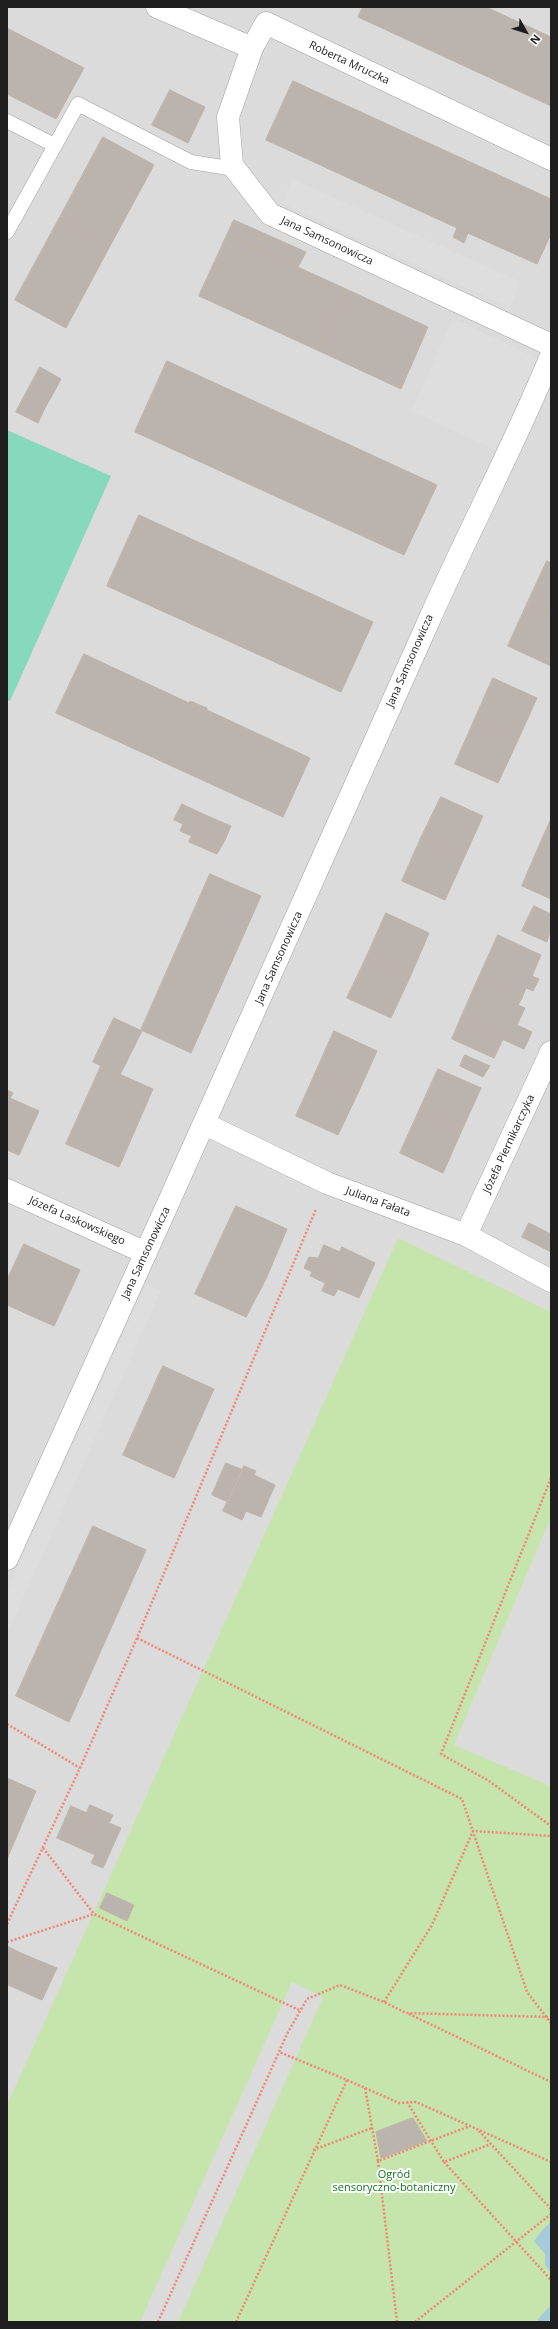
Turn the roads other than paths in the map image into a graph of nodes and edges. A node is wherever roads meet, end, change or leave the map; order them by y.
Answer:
1 (157, 7) edge
2 (252, 48) junction
3 (7, 121) edge
4 (54, 145) junction
5 (551, 159) edge
6 (235, 169) junction
7 (7, 232) edge
8 (551, 345) edge
9 (551, 356) edge
10 (551, 1052) edge
11 (205, 1124) junction
12 (7, 1190) edge
13 (466, 1235) junction
14 (146, 1253) junction
15 (551, 1281) edge
16 (7, 1559) edge

1 - 2 street
2 - 5 street, Roberta Mruczka
2 - 6 street, Jana Samsonowicza
3 - 4 lane
4 - 6 lane
4 - 7 lane
6 - 8 street, Jana Samsonowicza
9 - 11 street, Jana Samsonowicza
10 - 13 street, Józefa Piernikarczyka
11 - 13 street, Juliana Fałata
11 - 14 street, Jana Samsonowicza
12 - 14 street, Józefa Laskowskiego
13 - 15 street, Juliana Fałata
14 - 16 street, Jana Samsonowicza

